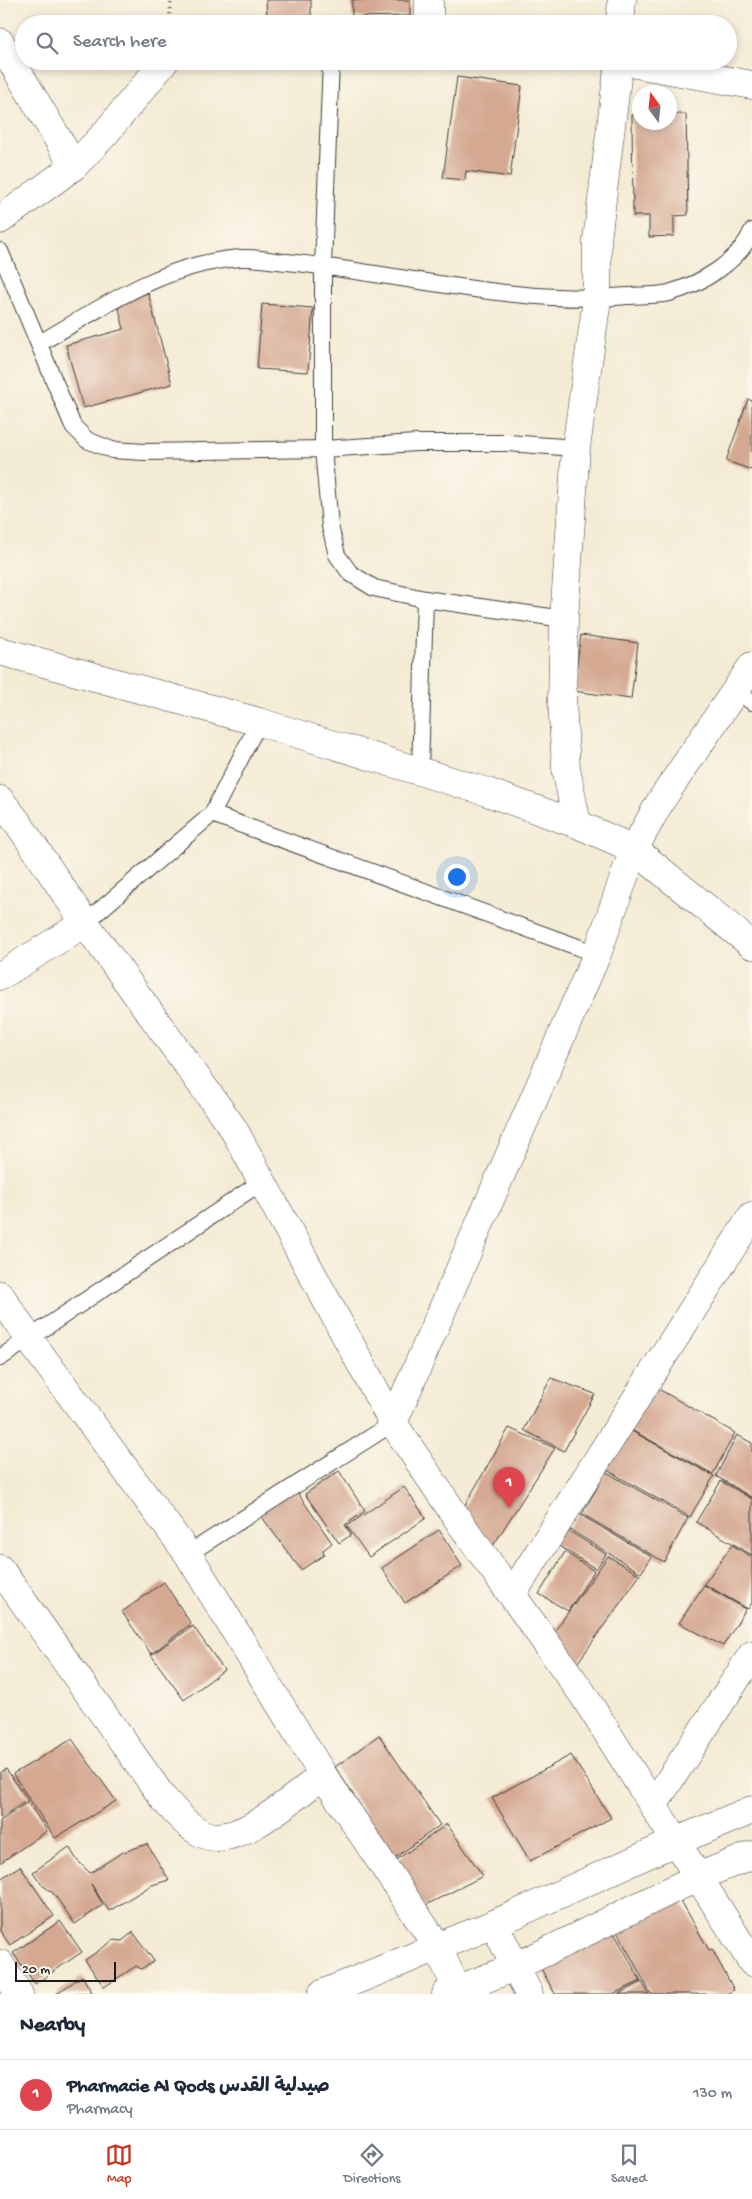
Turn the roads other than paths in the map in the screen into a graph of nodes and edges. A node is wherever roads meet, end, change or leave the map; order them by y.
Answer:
1 (429, 0) edge
2 (622, 0) edge
3 (428, 15) edge
4 (621, 15) edge
5 (0, 42) edge
6 (15, 67) edge
7 (17, 70) edge
8 (158, 70) edge
9 (331, 70) edge
10 (618, 70) edge
11 (669, 70) edge
12 (752, 85) edge
13 (74, 166) junction
14 (0, 220) edge
15 (752, 231) edge
16 (0, 251) edge
17 (323, 266) junction
18 (597, 299) junction
19 (40, 343) junction
20 (576, 448) junction
21 (322, 449) junction
22 (426, 599) junction
23 (564, 619) junction
24 (0, 651) edge
25 (752, 666) edge
26 (744, 696) edge
27 (259, 722) junction
28 (420, 771) junction
29 (0, 800) edge
30 (212, 814) junction
31 (576, 824) junction
32 (634, 848) junction
33 (85, 923) junction
34 (752, 945) edge
35 (597, 954) junction
36 (0, 976) edge
37 (263, 1181) junction
38 (752, 1216) edge
39 (0, 1294) edge
40 (29, 1338) junction
41 (0, 1358) edge
42 (393, 1422) junction
43 (188, 1554) junction
44 (0, 1569) edge
45 (512, 1593) junction
46 (752, 1656) edge
47 (323, 1775) junction
48 (654, 1804) junction
49 (752, 1810) edge
50 (677, 1841) junction
51 (752, 1855) edge
52 (698, 1877) junction
53 (494, 1924) junction
54 (437, 1946) junction
55 (752, 1962) edge
56 (0, 1964) edge
57 (515, 1967) junction
58 (451, 1992) edge
59 (19, 1994) edge
60 (322, 1994) edge
61 (529, 1994) edge

1 - 3 street
2 - 4 street
5 - 6 street
7 - 13 street
8 - 13 street
9 - 17 lane
10 - 18 street
11 - 12 street
13 - 14 street
15 - 18 lane
16 - 19 lane
17 - 18 lane
17 - 19 lane
17 - 21 lane
18 - 20 street
19 - 21 lane
20 - 21 lane
20 - 23 street
21 - 22 lane
22 - 23 lane
22 - 28 lane
23 - 31 street
24 - 27 street
25 - 26 street
26 - 32 street
27 - 28 street
27 - 30 lane
28 - 31 street
29 - 33 street
30 - 33 lane
30 - 35 lane
31 - 32 street
32 - 34 street
32 - 35 street
33 - 36 street
33 - 37 street
35 - 42 street
37 - 40 lane
37 - 42 street
38 - 45 street
39 - 40 street
40 - 41 lane
40 - 43 street
42 - 43 lane
42 - 45 street
43 - 47 street
44 - 47 street
45 - 48 street
46 - 48 street
47 - 54 street
48 - 50 street
49 - 50 street
50 - 52 street
50 - 53 street
51 - 52 street
52 - 55 street
52 - 57 street
53 - 54 street
53 - 57 street
54 - 58 street
54 - 60 street
56 - 59 street
57 - 58 street
57 - 61 street

